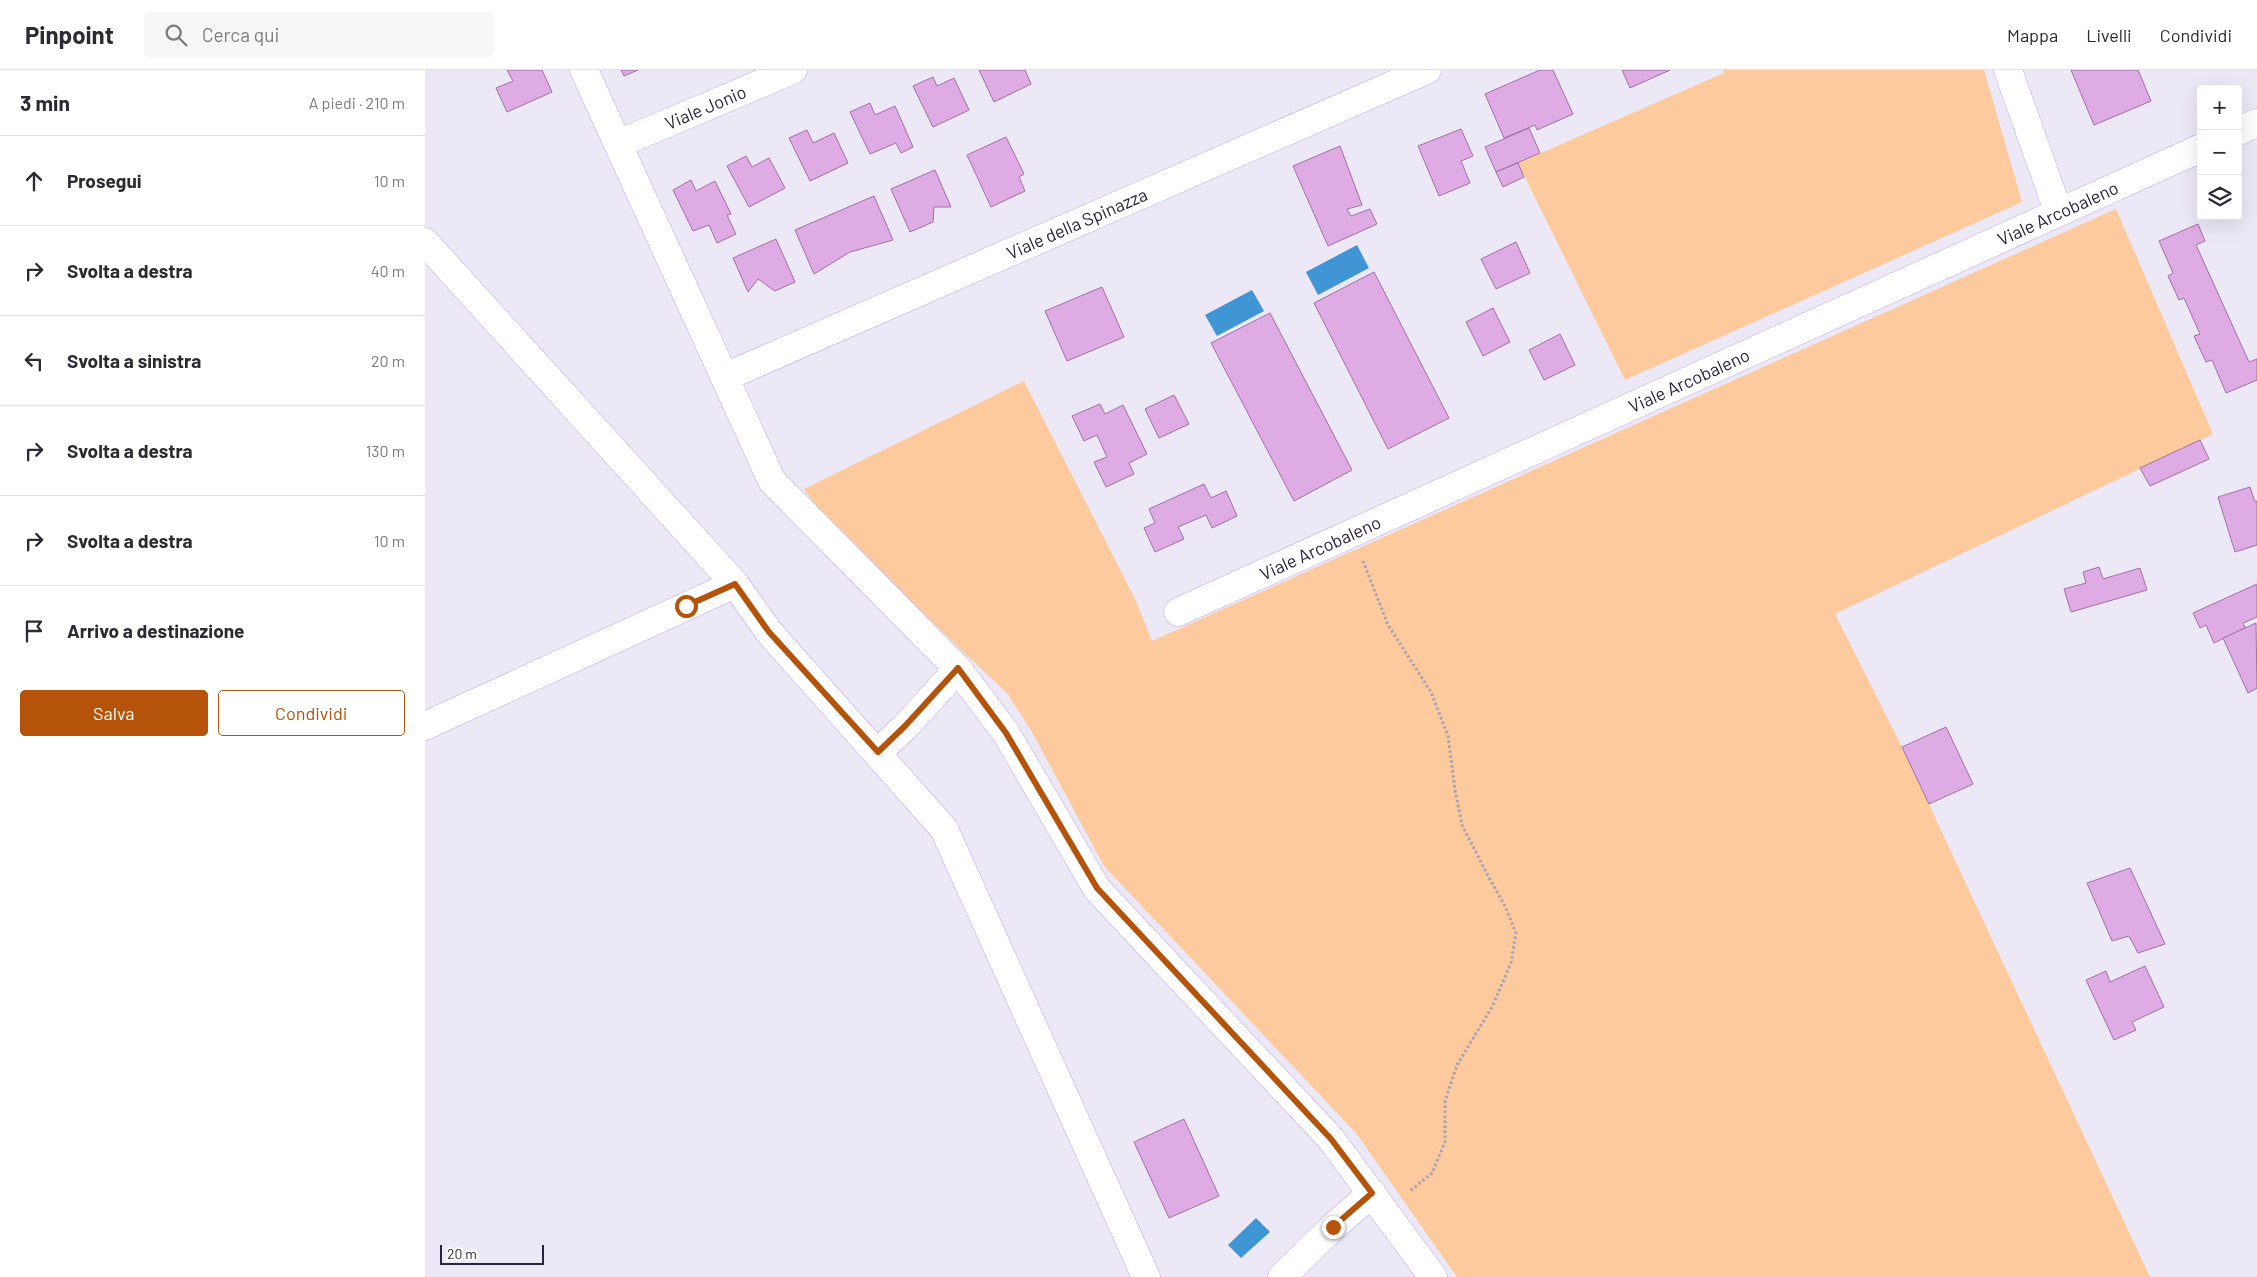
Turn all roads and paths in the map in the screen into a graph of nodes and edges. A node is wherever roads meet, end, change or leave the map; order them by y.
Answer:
1 (584, 70) edge
2 (793, 70) edge
3 (1427, 70) edge
4 (2008, 70) edge
5 (2257, 123) edge
6 (2240, 130) edge
7 (618, 144) junction
8 (2197, 150) edge
9 (2058, 211) junction
10 (425, 242) edge
11 (725, 377) junction
12 (1351, 533) junction
13 (735, 584) junction
14 (1178, 612) dead end
15 (958, 668) junction
16 (425, 726) edge
17 (878, 752) junction
18 (1379, 1202) junction
19 (1147, 1277) edge
20 (1282, 1277) edge
21 (1433, 1277) edge

1 - 7 street
2 - 7 street, Viale Jonio
3 - 11 street, Viale della Spinazza
4 - 9 street
5 - 6 street
7 - 11 street
8 - 9 street, Viale Arcobaleno
9 - 12 street, Viale Arcobaleno
10 - 13 street
11 - 15 street
12 - 14 street, Viale Arcobaleno
12 - 18 path
13 - 16 street
13 - 17 street
15 - 17 street
15 - 18 street
17 - 19 street
18 - 20 street
18 - 21 street

